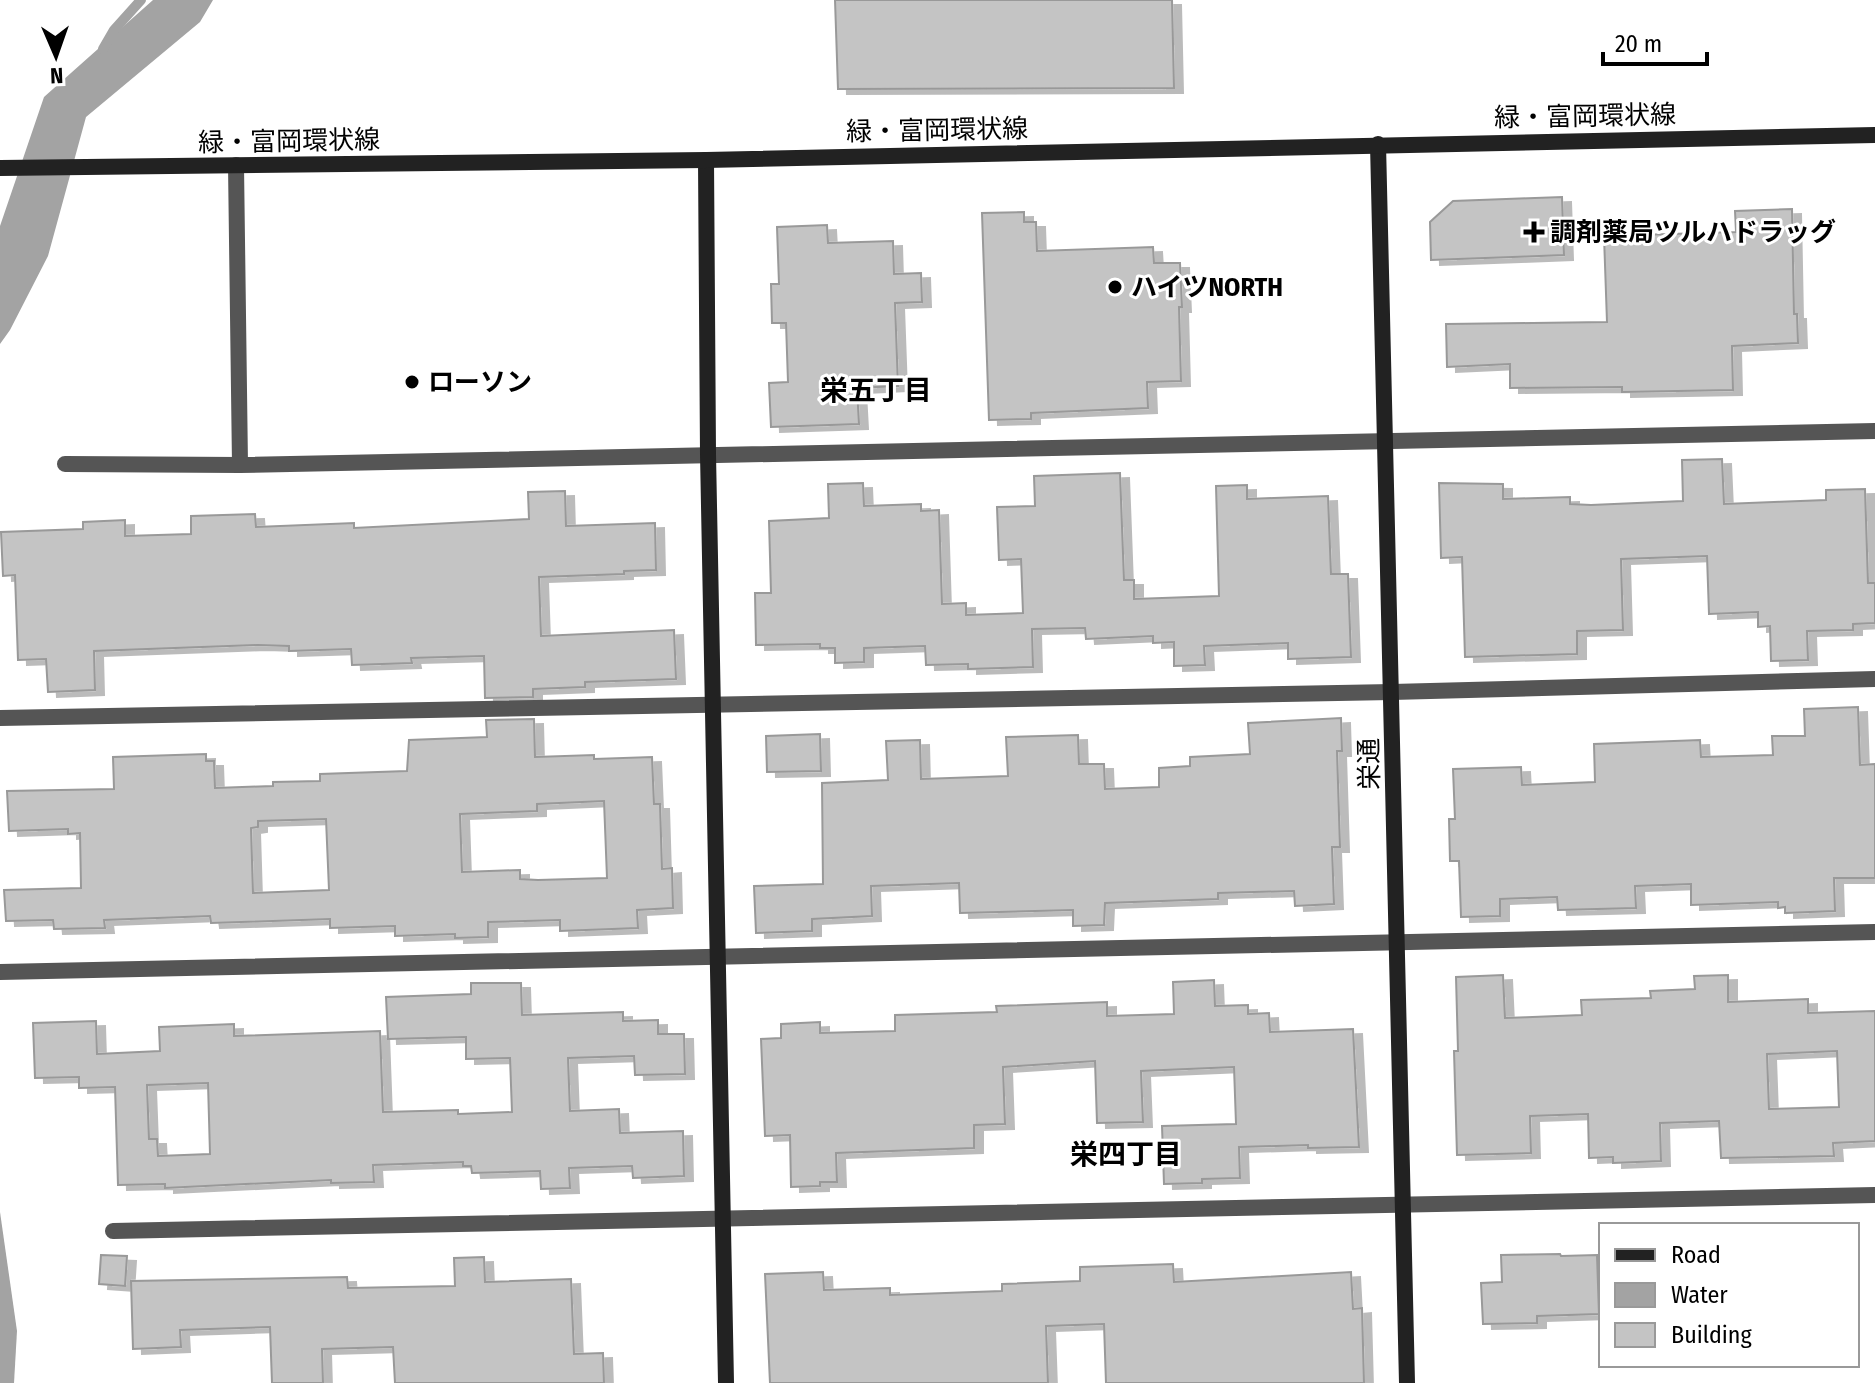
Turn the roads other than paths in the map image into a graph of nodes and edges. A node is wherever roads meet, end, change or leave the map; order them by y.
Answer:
1 (1875, 135) edge
2 (1378, 144) junction
3 (706, 160) junction
4 (236, 165) junction
5 (0, 168) edge
6 (1875, 431) edge
7 (1384, 440) junction
8 (708, 454) junction
9 (65, 464) dead end
10 (240, 465) junction
11 (1875, 679) edge
12 (1392, 692) junction
13 (714, 705) junction
14 (0, 718) edge
15 (1875, 932) edge
16 (1398, 940) junction
17 (718, 955) junction
18 (0, 972) edge
19 (1875, 1195) edge
20 (1403, 1203) junction
21 (724, 1218) junction
22 (113, 1231) dead end
23 (726, 1383) edge
24 (1407, 1383) edge

1 - 2 street, 緑・富岡環状線
2 - 3 street, 緑・富岡環状線
2 - 7 street, 栄通
3 - 4 street, 緑・富岡環状線
3 - 8 street
4 - 5 street, 緑・富岡環状線
4 - 10 street
6 - 7 street
7 - 8 street
7 - 12 street, 栄通
8 - 10 street
8 - 13 street
9 - 10 street
11 - 12 street
12 - 13 street
12 - 16 street, 栄通
13 - 14 street
13 - 17 street
15 - 16 street
16 - 17 street
16 - 20 street, 栄通
17 - 18 street
17 - 21 street
19 - 20 street
20 - 21 street
20 - 24 street, 栄通
21 - 22 street
21 - 23 street

